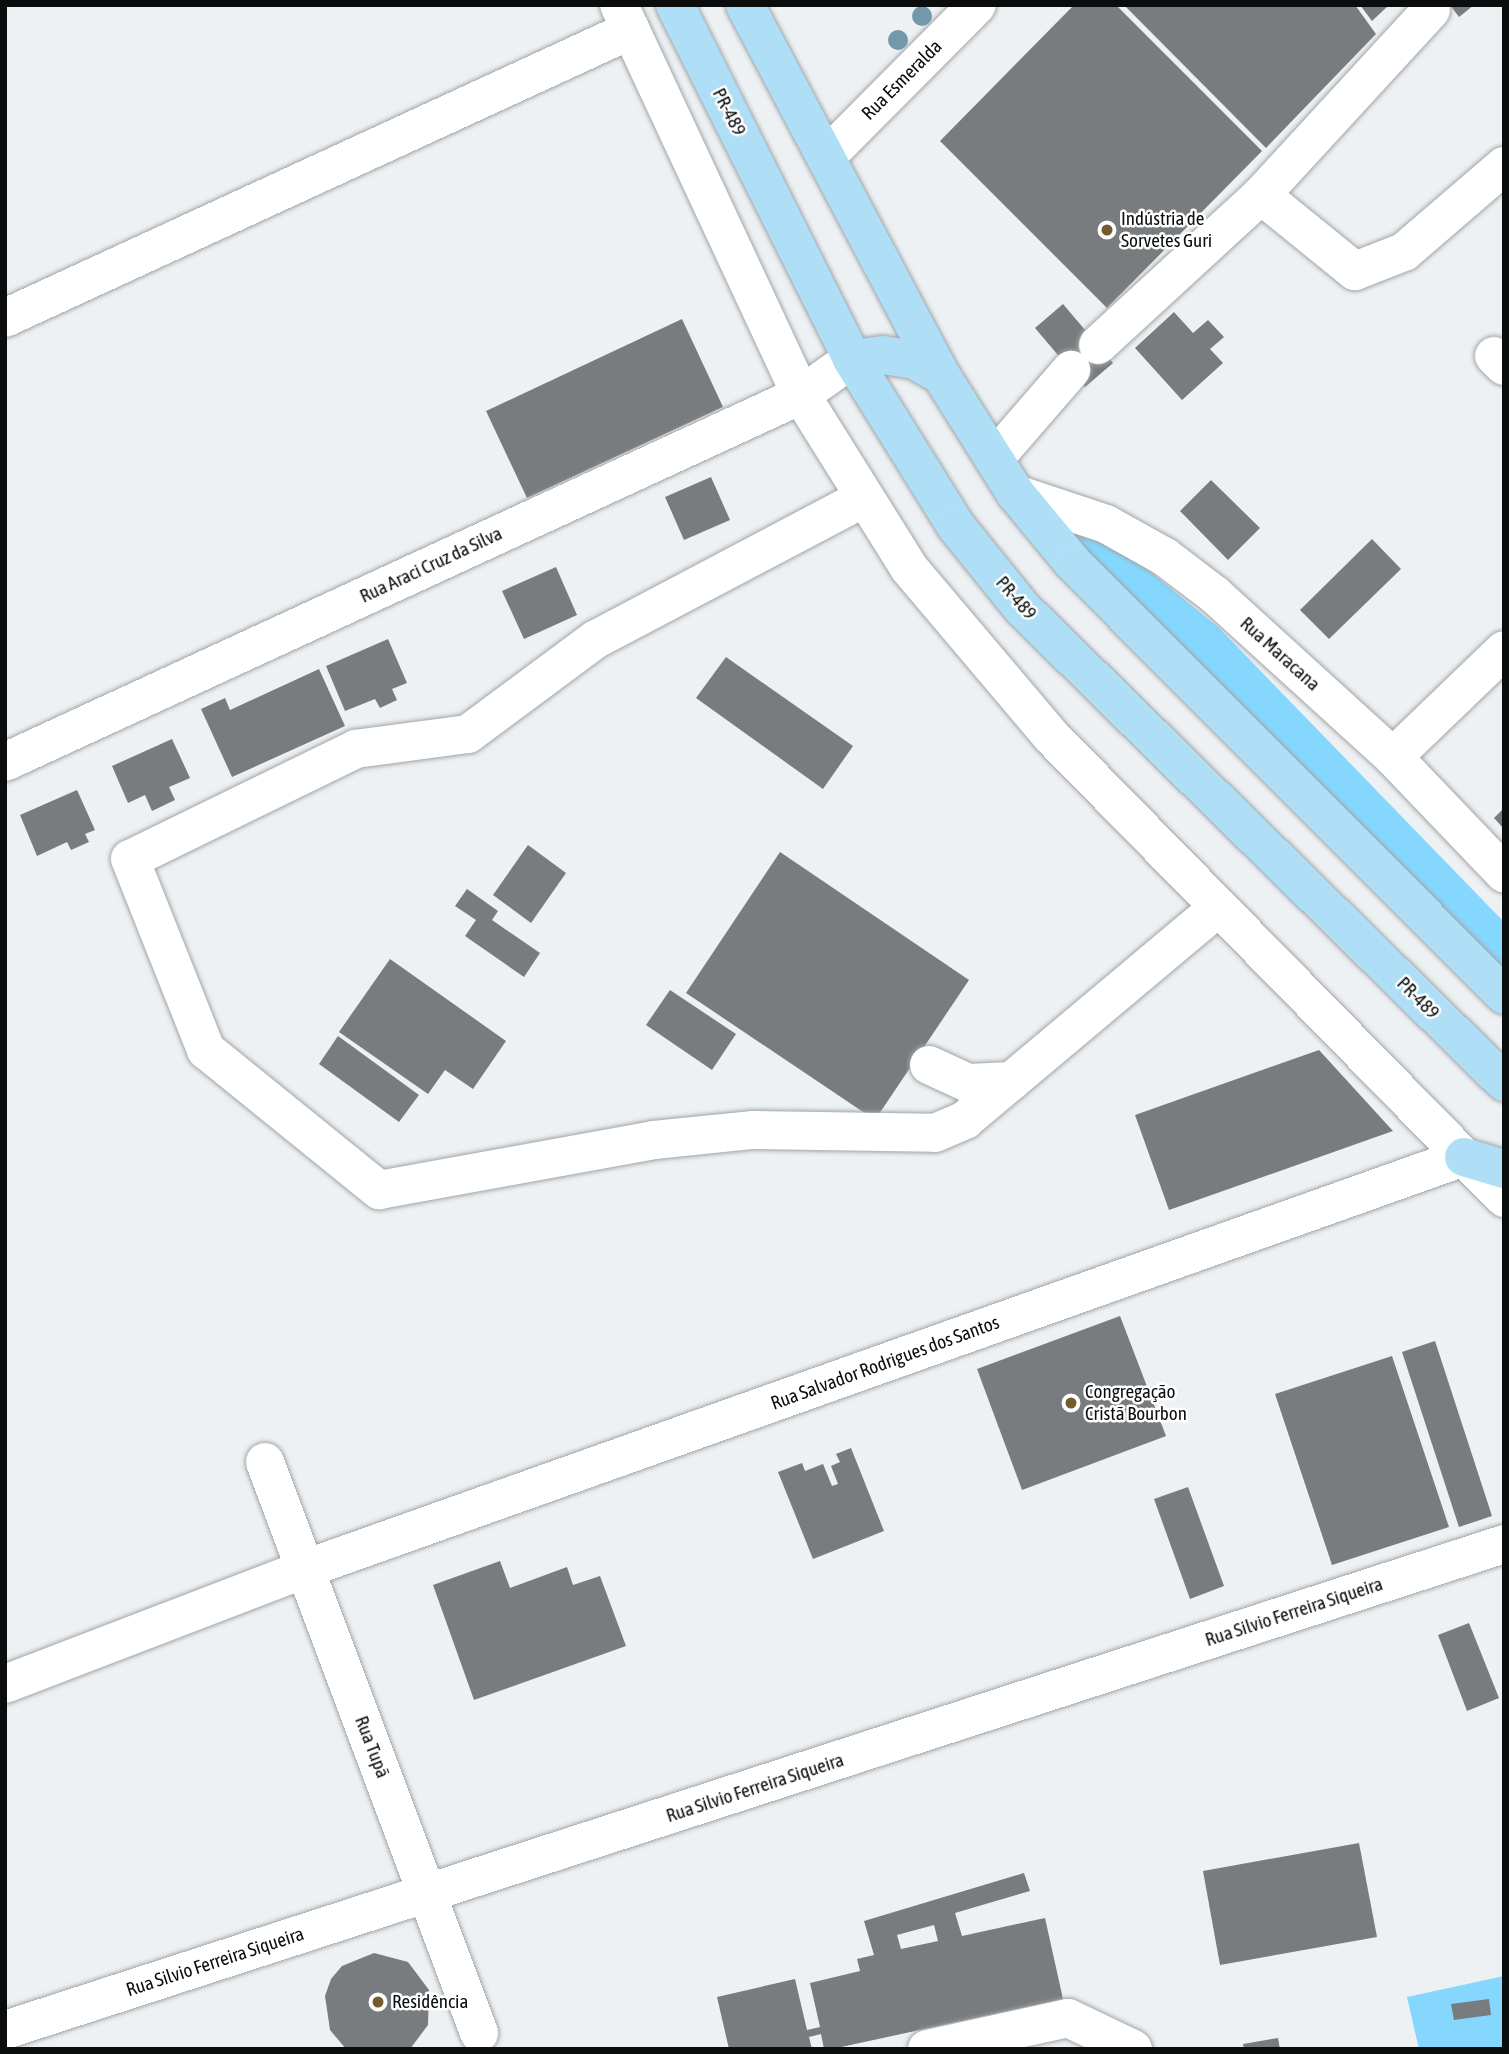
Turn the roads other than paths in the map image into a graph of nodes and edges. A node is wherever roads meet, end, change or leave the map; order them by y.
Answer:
1 (675, 5) edge
2 (745, 5) edge
3 (977, 5) edge
4 (1430, 10) dead end
5 (625, 18) edge
6 (828, 155) junction
7 (1504, 166) edge
8 (1261, 195) junction
9 (5, 318) edge
10 (852, 359) junction
11 (941, 375) junction
12 (801, 395) junction
13 (994, 458) junction
14 (1016, 494) junction
15 (862, 499) junction
16 (1504, 650) edge
17 (1393, 757) junction
18 (5, 762) edge
19 (1504, 873) edge
20 (1219, 907) junction
21 (1504, 995) edge
22 (929, 1065) dead end
23 (1012, 1081) junction
24 (1504, 1082) edge
25 (1464, 1157) junction
26 (1504, 1169) edge
27 (1504, 1198) edge
28 (265, 1462) dead end
29 (1504, 1544) edge
30 (306, 1569) junction
31 (5, 1684) edge
32 (427, 1894) junction
33 (5, 2030) edge
34 (480, 2033) dead end
35 (927, 2049) edge
36 (1133, 2049) edge

1 - 10 main road, PR-489 / PR-489
2 - 6 main road
3 - 6 street, Rua Esmeralda
4 - 8 street
5 - 9 street
5 - 12 street
6 - 11 main road
7 - 8 street
8 - 13 street
10 - 11 main road
10 - 12 street, Rua Araci Cruz da Silva
10 - 24 main road, PR-489 / PR-489
11 - 13 main road
12 - 15 street
12 - 18 street, Rua Araci Cruz da Silva
13 - 14 main road
14 - 17 street, Rua Maracana
14 - 21 main road
15 - 20 street
15 - 23 street
16 - 17 street
17 - 19 street, Rua Maracana
20 - 23 street
20 - 25 street
22 - 23 street
25 - 26 main road
25 - 27 street
25 - 30 street, Rua Salvador Rodrigues dos Santos
28 - 30 street, Rua Tupã
29 - 32 street, Rua Silvio Ferreira Siqueira
30 - 31 street, Rua Salvador Rodrigues dos Santos
30 - 32 street, Rua Tupã
32 - 33 street, Rua Silvio Ferreira Siqueira
32 - 34 street, Rua Tupã
35 - 36 street

